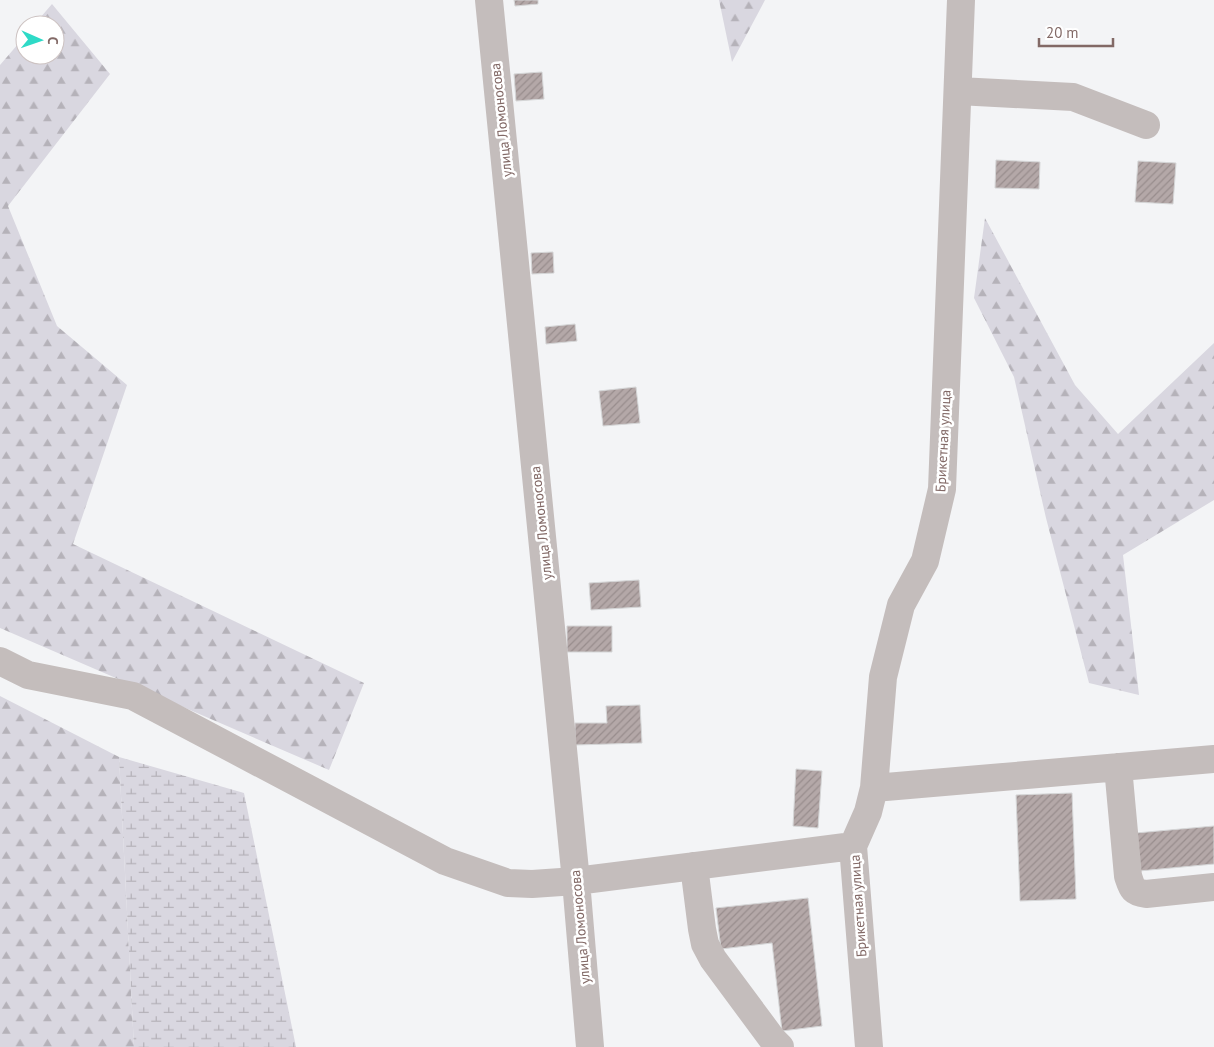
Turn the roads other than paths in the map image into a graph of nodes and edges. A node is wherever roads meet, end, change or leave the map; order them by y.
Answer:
1 (489, 0) edge
2 (961, 0) edge
3 (958, 91) junction
4 (1146, 125) dead end
5 (0, 662) edge
6 (1214, 759) edge
7 (1118, 768) junction
8 (874, 788) junction
9 (853, 846) junction
10 (694, 866) junction
11 (576, 881) junction
12 (1214, 887) edge
13 (590, 1047) edge
14 (780, 1047) edge
15 (866, 1047) edge

1 - 11 street, улица Ломоносова
2 - 3 street, Брикетная улица
3 - 4 street
3 - 8 street, Брикетная улица
5 - 11 street
6 - 7 street
7 - 8 street
7 - 12 street
8 - 9 street, Брикетная улица
9 - 10 street
9 - 15 street, Брикетная улица
10 - 11 street
10 - 14 street
11 - 13 street, улица Ломоносова

